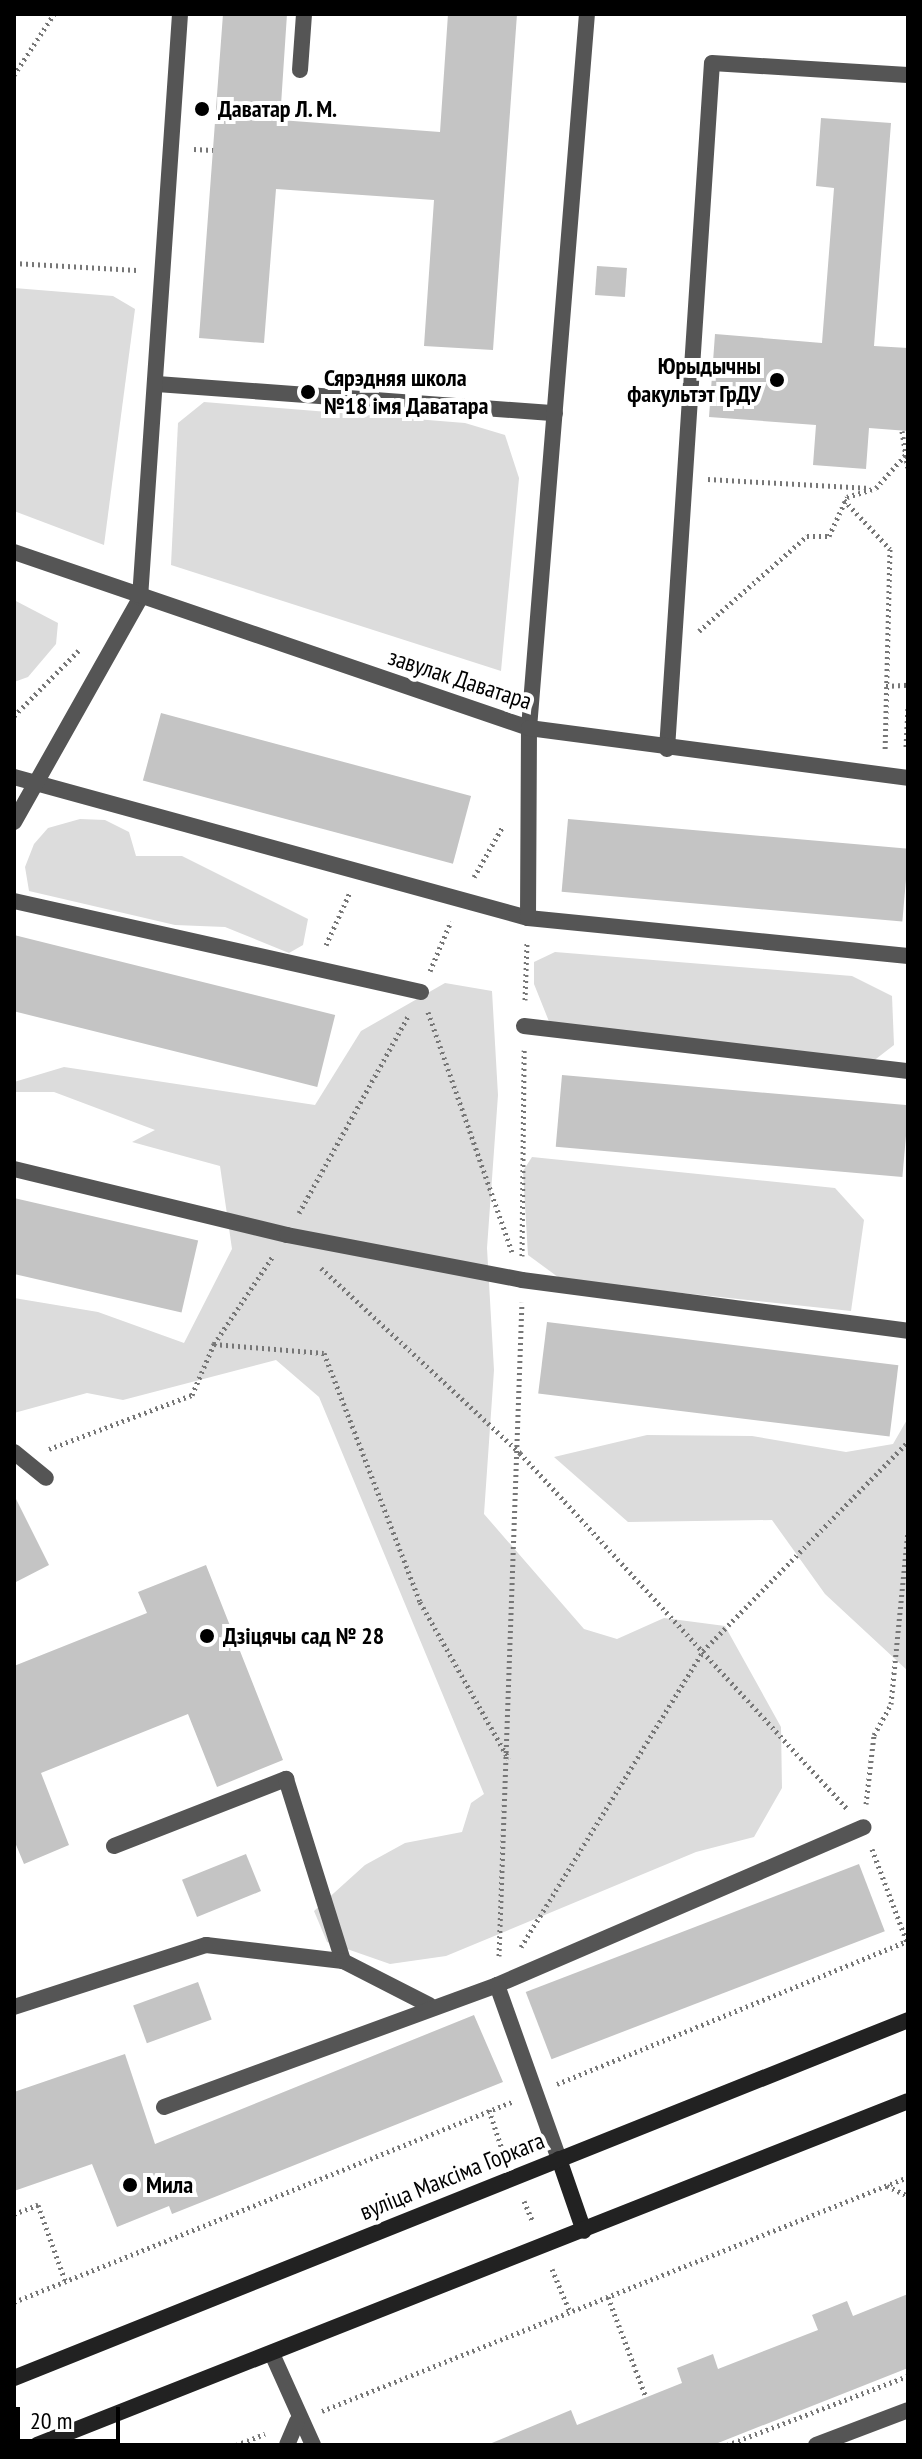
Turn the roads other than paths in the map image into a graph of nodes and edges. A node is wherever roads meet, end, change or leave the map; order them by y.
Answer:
1 (180, 14) edge
2 (304, 14) edge
3 (587, 14) edge
4 (300, 70) dead end
5 (908, 75) edge
6 (157, 384) junction
7 (555, 413) junction
8 (14, 552) edge
9 (140, 598) junction
10 (529, 728) junction
11 (667, 749) junction
12 (14, 777) edge
13 (908, 778) edge
14 (36, 785) junction
15 (14, 822) edge
16 (14, 901) edge
17 (528, 918) junction
18 (908, 956) edge
19 (421, 992) road end
20 (524, 1026) road end
21 (908, 1071) edge
22 (14, 1169) edge
23 (908, 1331) edge
24 (19, 1455) edge
25 (46, 1478) dead end
26 (863, 1827) road end
27 (114, 1846) dead end
28 (343, 1961) junction
29 (497, 1985) junction
30 (429, 2005) junction
31 (14, 2007) edge
32 (908, 2020) edge
33 (908, 2101) edge
34 (164, 2107) dead end
35 (559, 2159) junction
36 (584, 2231) junction
37 (273, 2356) junction
38 (14, 2378) edge
39 (908, 2410) edge
40 (297, 2421) junction
41 (37, 2445) edge
42 (287, 2445) edge
43 (313, 2445) edge
44 (816, 2445) edge

1 - 6 street
2 - 4 street
3 - 7 street
5 - 11 street
6 - 7 street
6 - 9 street
7 - 10 street
8 - 9 street, завулак Даватара
9 - 10 street, завулак Даватара
9 - 14 street
10 - 11 street, завулак Даватара
10 - 17 street
11 - 13 street, завулак Даватара
12 - 14 street
14 - 15 street
14 - 17 street
16 - 19 street
17 - 18 street
20 - 21 street
22 - 23 street
24 - 25 street
26 - 29 street
27 - 28 street
28 - 30 street
28 - 31 street
29 - 30 street
29 - 35 street
30 - 34 street
32 - 35 main road, вуліца Максіма Горкага
33 - 36 main road
35 - 36 main road
35 - 38 main road, вуліца Максіма Горкага
36 - 37 main road
37 - 40 street
37 - 41 main road
39 - 44 street
40 - 42 street
40 - 43 street

